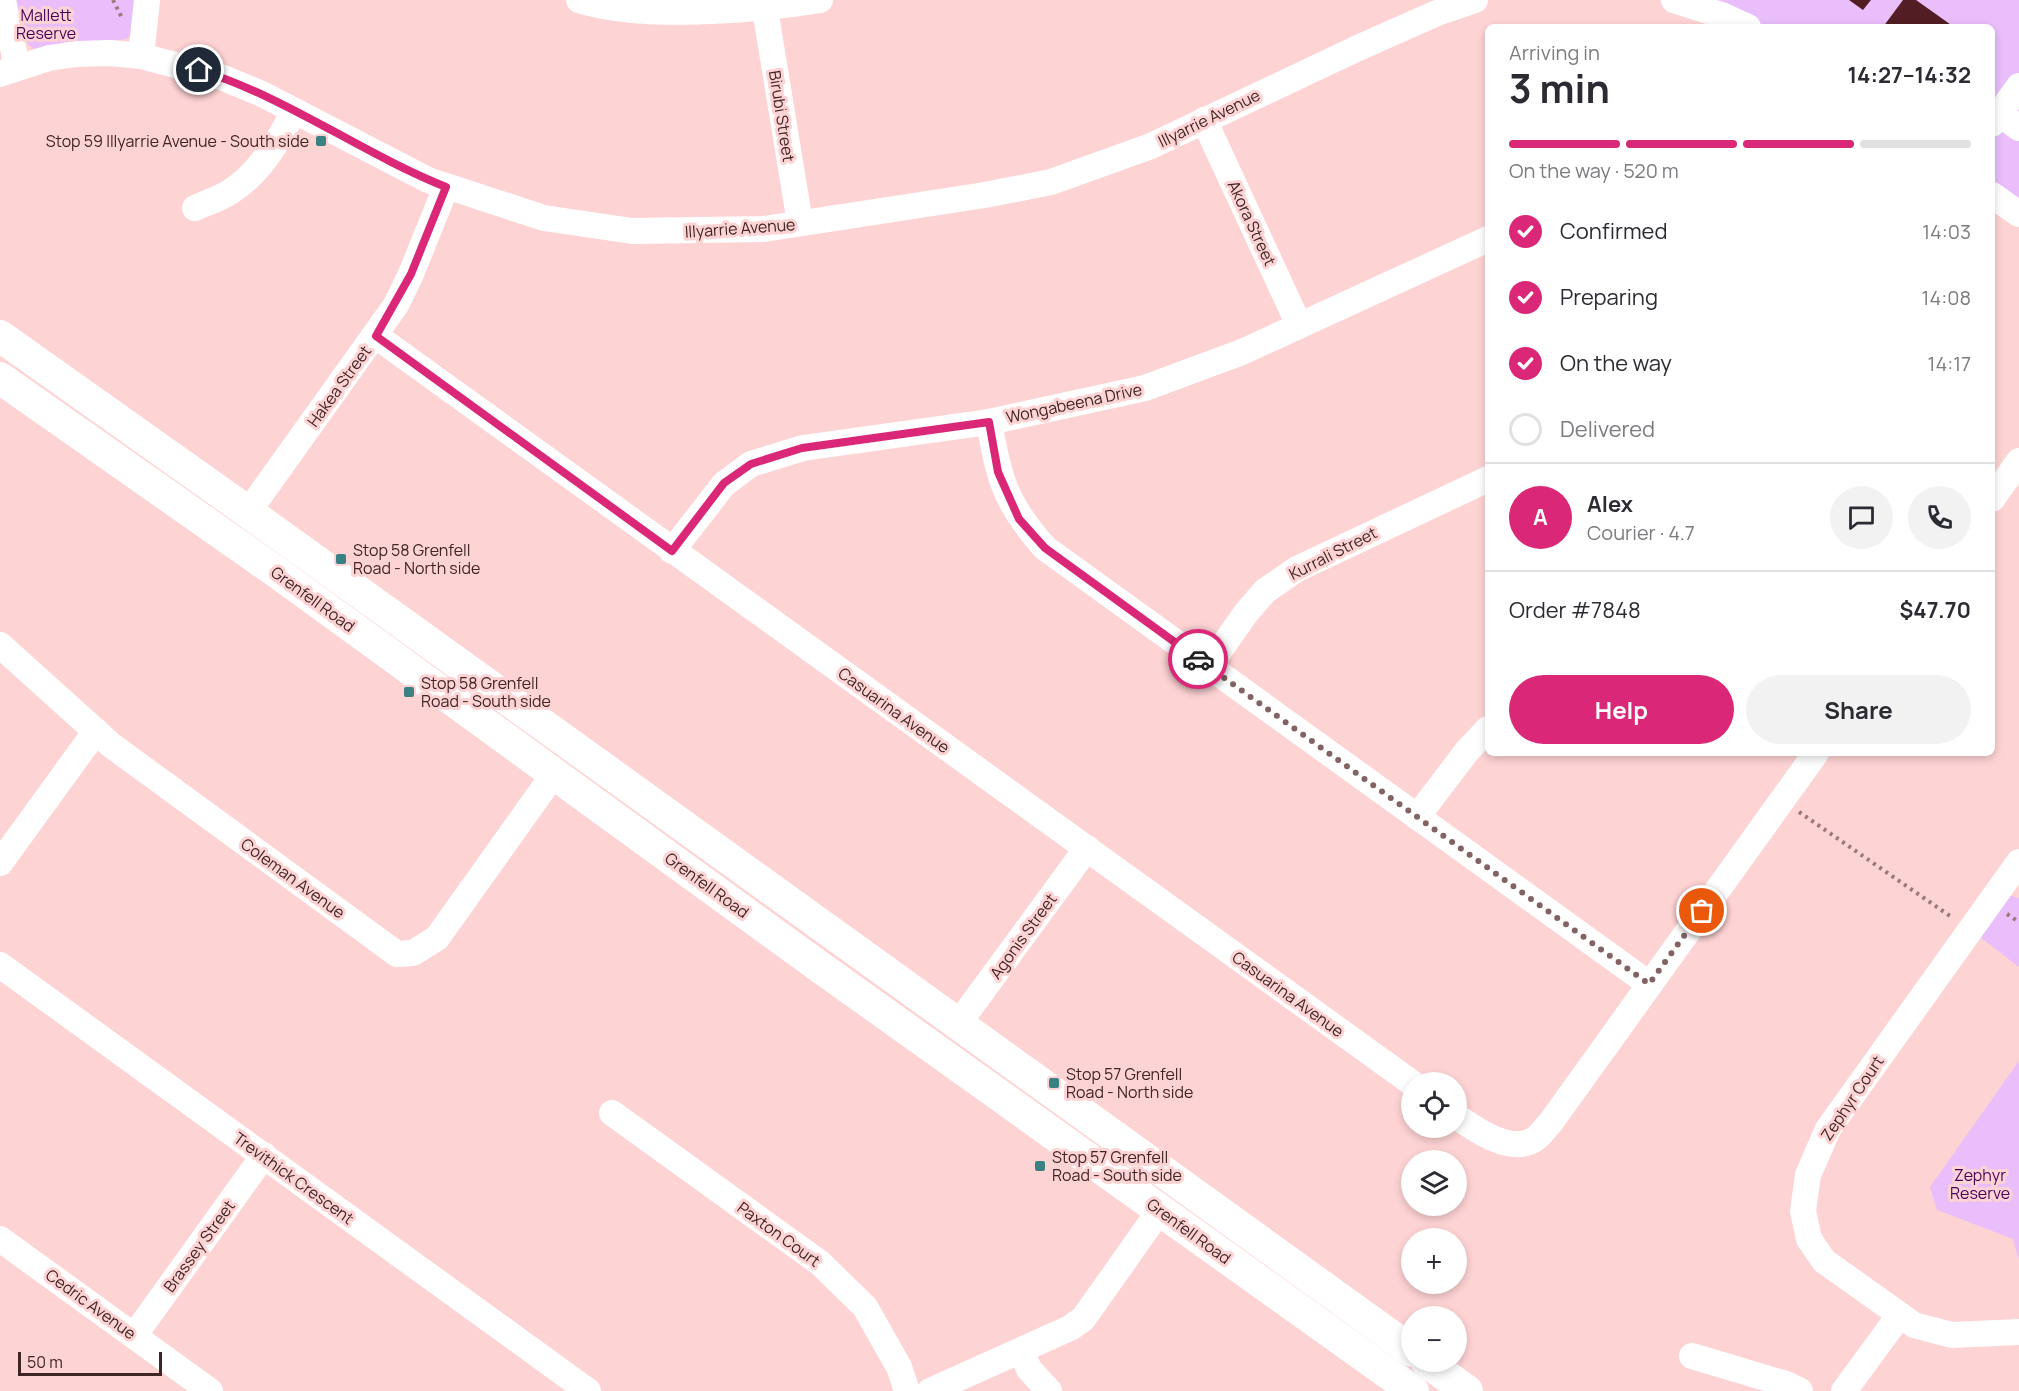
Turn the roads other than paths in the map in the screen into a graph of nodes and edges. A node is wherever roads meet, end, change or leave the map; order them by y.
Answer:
1 (3, 0) edge
2 (147, 0) edge
3 (579, 0) edge
4 (820, 0) edge
5 (1475, 0) edge
6 (1674, 0) edge
7 (765, 9) junction
8 (1741, 24) edge
9 (141, 56) junction
10 (9, 71) edge
11 (2019, 86) edge
12 (294, 111) junction
13 (1204, 120) junction
14 (2004, 122) edge
15 (446, 187) junction
16 (1995, 197) edge
17 (195, 208) dead end
18 (2019, 214) edge
19 (800, 224) junction
20 (1485, 239) edge
21 (1299, 325) junction
22 (0, 336) edge
23 (376, 336) junction
24 (0, 378) edge
25 (989, 422) junction
26 (2006, 469) edge
27 (1485, 480) edge
28 (1995, 493) edge
29 (248, 512) junction
30 (672, 551) junction
31 (0, 645) edge
32 (1208, 667) junction
33 (96, 731) junction
34 (1485, 732) edge
35 (573, 747) junction
36 (1814, 756) edge
37 (554, 774) junction
38 (1417, 817) junction
39 (1087, 848) junction
40 (2019, 862) edge
41 (0, 863) edge
42 (0, 965) edge
43 (1649, 984) junction
44 (958, 1024) junction
45 (938, 1052) junction
46 (1401, 1075) edge
47 (612, 1113) dead end
48 (1467, 1123) edge
49 (264, 1155) junction
50 (1179, 1184) junction
51 (1160, 1210) junction
52 (0, 1239) edge
53 (1899, 1316) junction
54 (2019, 1332) edge
55 (134, 1336) junction
56 (1401, 1343) edge
57 (1021, 1351) junction
58 (1692, 1356) dead end
59 (1441, 1372) edge
60 (210, 1391) edge
61 (588, 1391) edge
62 (907, 1391) edge
63 (930, 1391) edge
64 (1048, 1391) edge
65 (1413, 1391) edge
66 (1467, 1391) edge
67 (1800, 1391) edge
68 (1844, 1391) edge

1 - 10 street
2 - 9 street
3 - 7 street
4 - 7 street
5 - 13 street, Illyarrie Avenue
6 - 8 street
7 - 19 street, Birubi Street
9 - 10 street, Illyarrie Avenue
9 - 12 street, Illyarrie Avenue
11 - 14 street
12 - 15 street, Illyarrie Avenue
12 - 17 street
13 - 19 street, Illyarrie Avenue
13 - 21 street, Akora Street
15 - 19 street, Illyarrie Avenue
15 - 23 street, Hakea Street
16 - 18 street
20 - 21 street, Wongabeena Drive
21 - 25 street, Wongabeena Drive
22 - 29 main road, Grenfell Road
23 - 29 street, Hakea Street
23 - 30 street, Casuarina Avenue
24 - 37 main road, Grenfell Road
25 - 30 street, Wongabeena Drive
25 - 32 street
26 - 28 street
27 - 32 street, Kurrali Street
29 - 35 main road, Grenfell Road
30 - 39 street, Casuarina Avenue
31 - 33 street, Coleman Avenue
32 - 38 street
33 - 37 street, Coleman Avenue
33 - 41 street
34 - 38 street
35 - 37 main road
35 - 44 main road, Grenfell Road
36 - 43 street
37 - 45 main road, Grenfell Road
38 - 43 street
39 - 44 street, Agonis Street
39 - 46 street, Casuarina Avenue
40 - 53 street, Zephyr Court
42 - 49 street, Trevithick Crescent
43 - 48 street
44 - 45 main road
44 - 50 main road, Grenfell Road
45 - 51 main road, Grenfell Road
47 - 62 street, Paxton Court
49 - 55 street, Brassey Street
49 - 61 street, Trevithick Crescent
50 - 51 main road
50 - 56 main road, Grenfell Road
51 - 57 street
51 - 65 main road, Grenfell Road
52 - 55 street, Cedric Avenue
53 - 54 street, Zephyr Court
53 - 68 street
55 - 60 street, Cedric Avenue
57 - 63 street
57 - 64 street
58 - 67 street
59 - 66 main road

